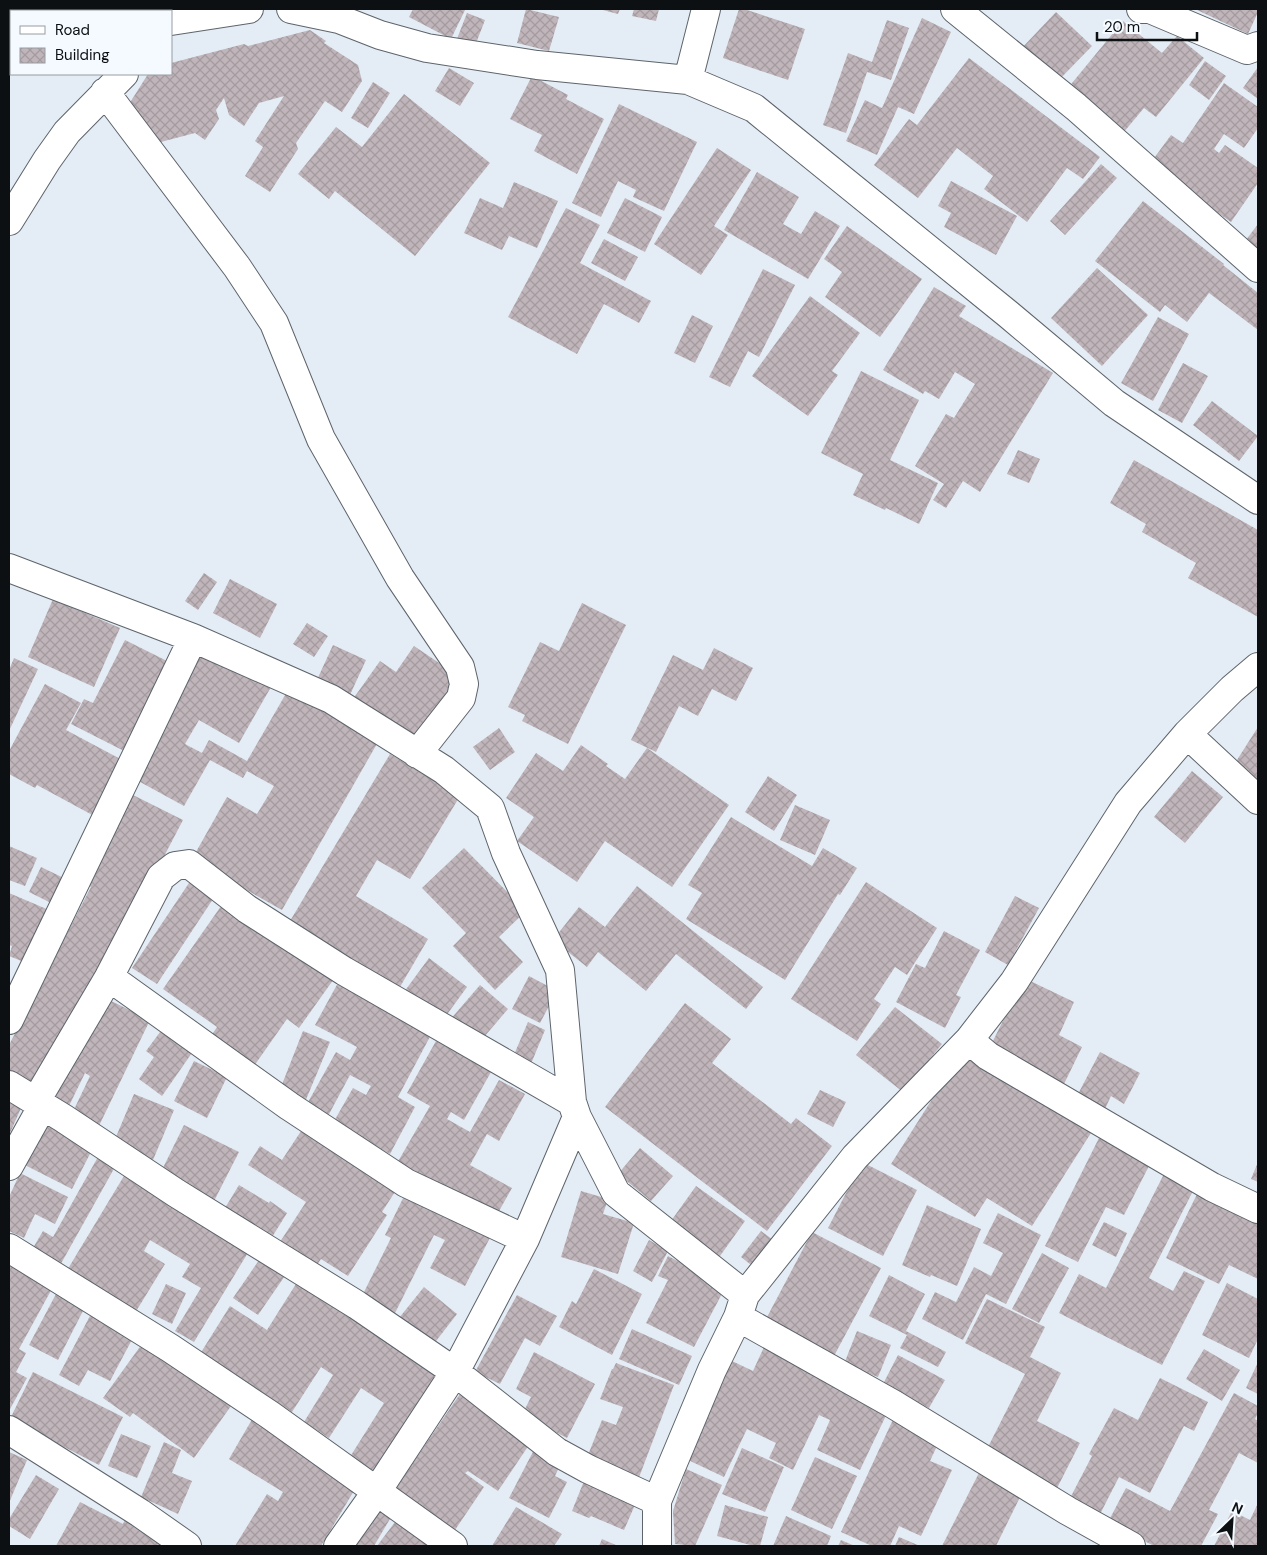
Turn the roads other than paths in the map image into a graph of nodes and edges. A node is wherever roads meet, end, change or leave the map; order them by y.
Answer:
1 (250, 9) edge
2 (291, 9) edge
3 (706, 9) edge
4 (955, 9) edge
5 (1142, 9) edge
6 (174, 23) edge
7 (1258, 46) edge
8 (688, 80) junction
9 (114, 83) edge
10 (9, 221) edge
11 (1258, 268) edge
12 (1258, 500) edge
13 (9, 568) edge
14 (193, 638) junction
15 (1258, 666) edge
16 (1187, 734) junction
17 (417, 754) junction
18 (1258, 800) edge
19 (109, 977) junction
20 (9, 1020) edge
21 (969, 1040) junction
22 (9, 1085) edge
23 (40, 1103) junction
24 (575, 1109) junction
25 (9, 1166) edge
26 (1258, 1209) edge
27 (525, 1239) junction
28 (9, 1248) edge
29 (742, 1306) junction
30 (455, 1372) junction
31 (9, 1430) edge
32 (377, 1491) junction
33 (658, 1502) junction
34 (187, 1546) edge
35 (338, 1546) edge
36 (453, 1546) edge
37 (657, 1546) edge
38 (1131, 1546) edge

1 - 6 street
2 - 8 street
3 - 8 street
4 - 11 street
5 - 7 street
8 - 12 street
9 - 10 street
9 - 17 street
13 - 14 street
14 - 17 street
14 - 20 street
15 - 16 street
16 - 18 street
16 - 21 street
17 - 24 street
19 - 23 street
19 - 24 street
19 - 27 street
21 - 26 street
21 - 29 street
22 - 23 street
23 - 25 street
23 - 30 street
24 - 27 street
24 - 29 street
27 - 30 street
28 - 32 street
29 - 33 street
29 - 38 street
30 - 32 street
30 - 33 street
31 - 34 street
32 - 35 street
32 - 36 street
33 - 37 street

